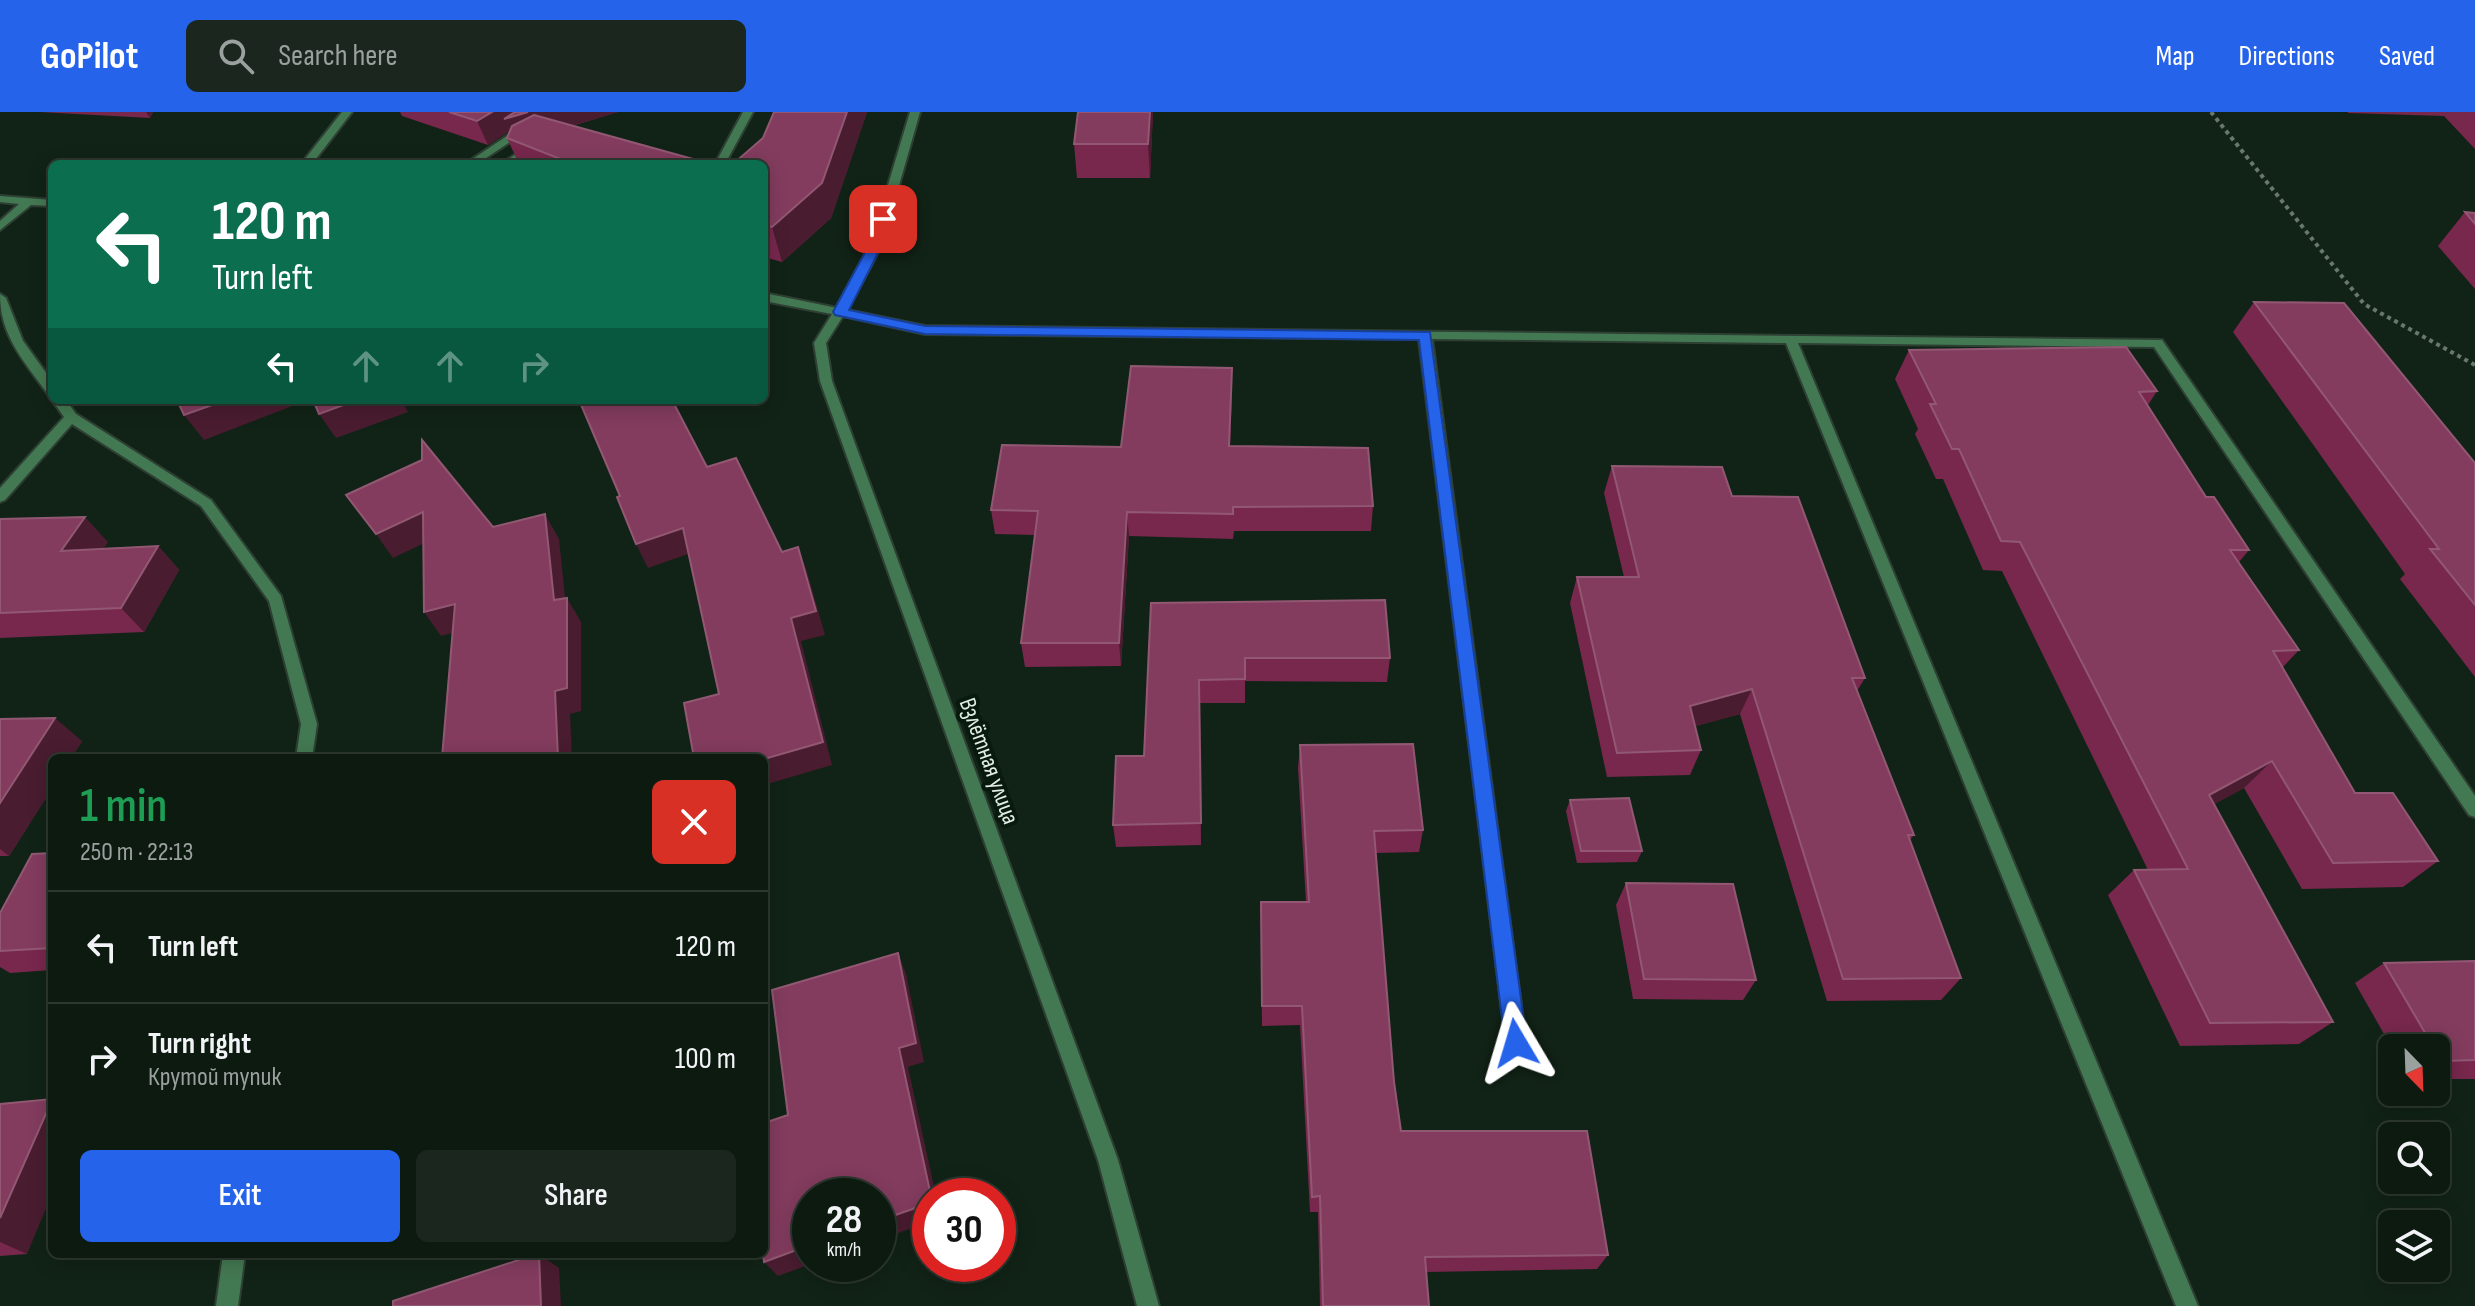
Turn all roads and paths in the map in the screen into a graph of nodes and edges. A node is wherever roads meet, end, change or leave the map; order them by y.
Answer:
1 (347, 112) edge
2 (748, 112) edge
3 (915, 112) edge
4 (2211, 112) edge
5 (531, 125) edge
6 (543, 142) edge
7 (309, 160) edge
8 (476, 160) edge
9 (513, 160) edge
10 (722, 160) edge
11 (0, 199) edge
12 (28, 202) junction
13 (48, 203) edge
14 (0, 227) edge
15 (0, 298) edge
16 (768, 298) edge
17 (840, 312) junction
18 (1425, 335) junction
19 (1791, 341) junction
20 (2475, 365) edge
21 (48, 385) edge
22 (62, 404) edge
23 (71, 417) junction
24 (0, 497) edge
25 (305, 754) edge
26 (2475, 810) edge
27 (1516, 1043) dead end
28 (233, 1258) edge
29 (227, 1306) edge
30 (1148, 1306) edge
31 (2187, 1306) edge

1 - 7 street
2 - 10 street
3 - 17 street, Взлётная улица
4 - 20 path
5 - 8 street
6 - 9 street
11 - 12 street
12 - 13 street
12 - 14 street
15 - 21 street
16 - 17 street
17 - 18 street
17 - 30 street, Взлётная улица
18 - 19 street
18 - 27 street
19 - 26 street
19 - 31 street
22 - 23 street
23 - 24 street
23 - 25 street
28 - 29 street

